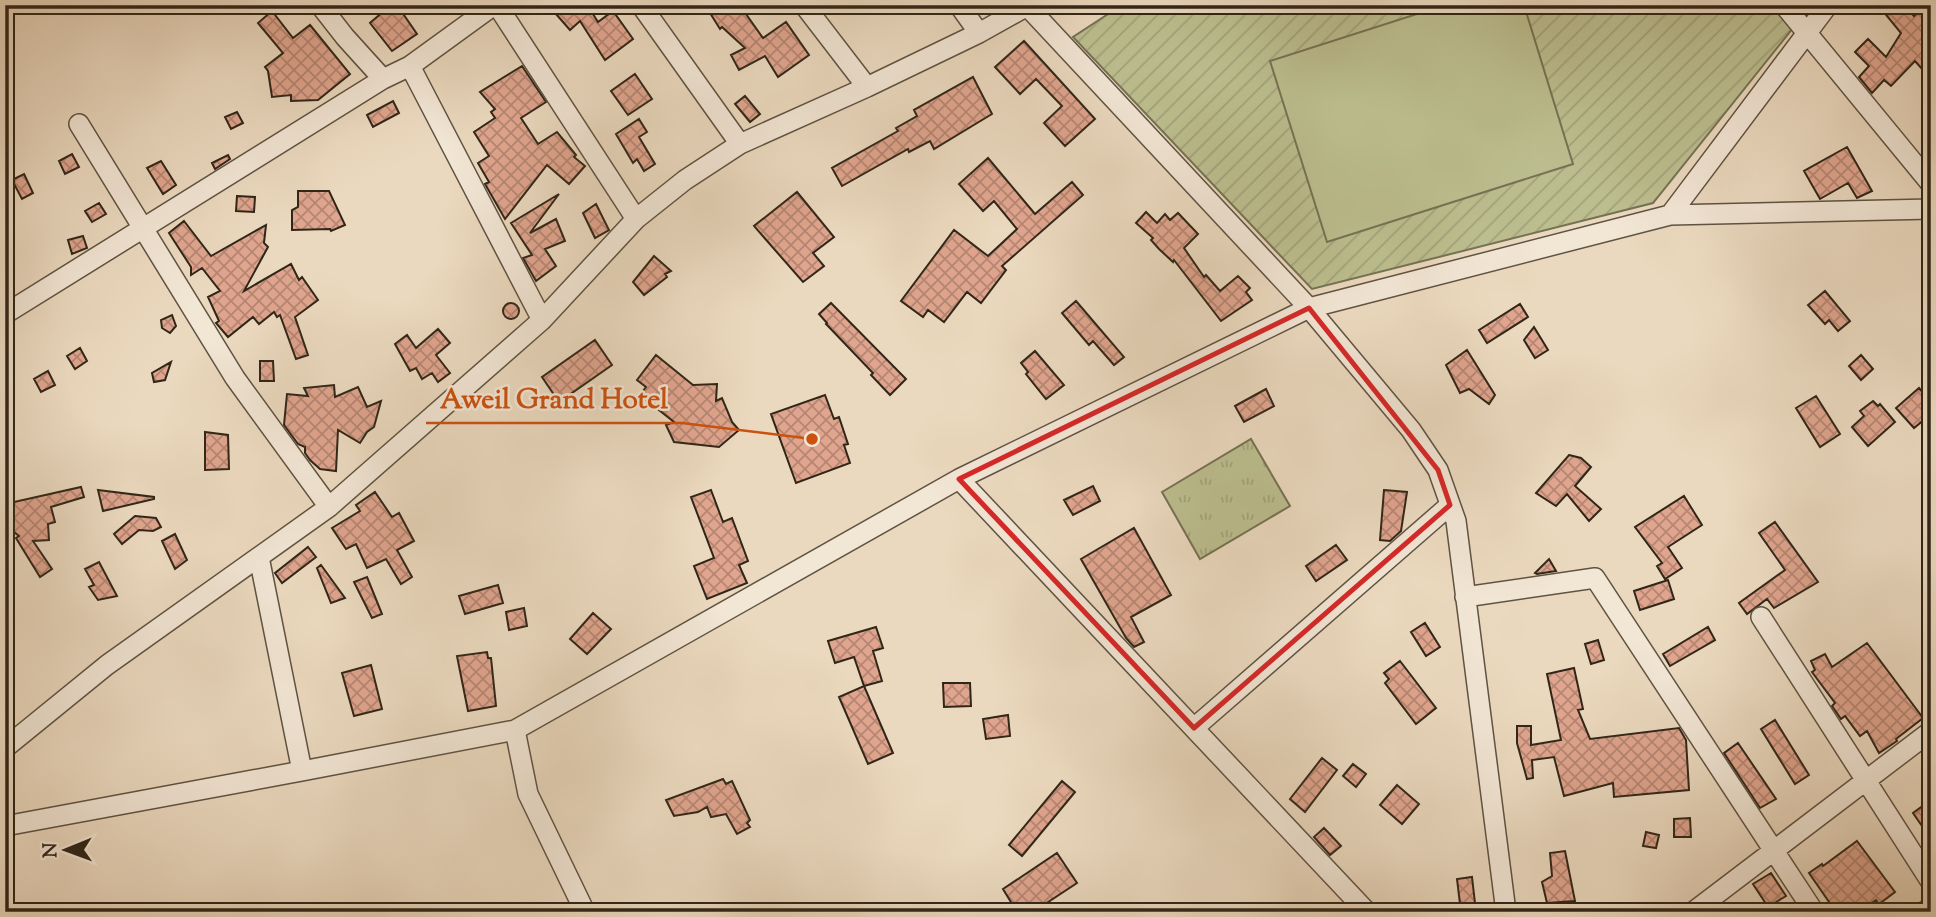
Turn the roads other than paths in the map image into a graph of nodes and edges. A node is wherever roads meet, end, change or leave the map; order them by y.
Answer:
1 (320, 5) edge
2 (495, 5) edge
3 (641, 5) edge
4 (804, 5) edge
5 (958, 5) edge
6 (1784, 5) edge
7 (1828, 5) edge
8 (1028, 6) edge
9 (979, 33) junction
10 (1807, 33) junction
11 (410, 66) junction
12 (383, 79) junction
13 (867, 87) junction
14 (79, 124) dead end
15 (740, 144) junction
16 (1931, 184) edge
17 (1931, 209) edge
18 (1670, 215) junction
19 (636, 219) junction
20 (145, 229) junction
21 (1309, 308) junction
22 (5, 314) edge
23 (542, 320) junction
24 (959, 479) junction
25 (1450, 505) junction
26 (329, 507) junction
27 (259, 557) junction
28 (1465, 597) junction
29 (1762, 617) dead end
30 (1194, 728) junction
31 (515, 730) junction
32 (1931, 732) edge
33 (5, 748) edge
34 (302, 771) junction
35 (1866, 783) junction
36 (5, 826) edge
37 (1774, 852) junction
38 (1931, 882) edge
39 (1931, 907) edge
40 (585, 912) edge
41 (1367, 912) edge
42 (1506, 912) edge
43 (1693, 912) edge
44 (1814, 912) edge
45 (1924, 912) edge

1 - 12 street
2 - 11 street
2 - 19 street
3 - 15 street
4 - 13 street
5 - 9 street
6 - 10 street
7 - 10 street
8 - 9 street
8 - 21 street
9 - 13 street
10 - 16 street
10 - 18 street
11 - 12 street
11 - 23 street
12 - 20 street
13 - 15 street
14 - 20 street
15 - 19 street
17 - 18 street
18 - 21 street
19 - 23 street
20 - 22 street
20 - 26 street
21 - 24 street
21 - 25 street
23 - 26 street
24 - 30 street
24 - 31 street
25 - 28 street
25 - 30 street
26 - 27 street
27 - 33 street
27 - 34 street
28 - 37 street
28 - 42 street
29 - 35 street
30 - 41 street
31 - 34 street
31 - 40 street
32 - 35 street
34 - 36 street
35 - 37 street
35 - 38 street
37 - 43 street
37 - 44 street
39 - 45 street

